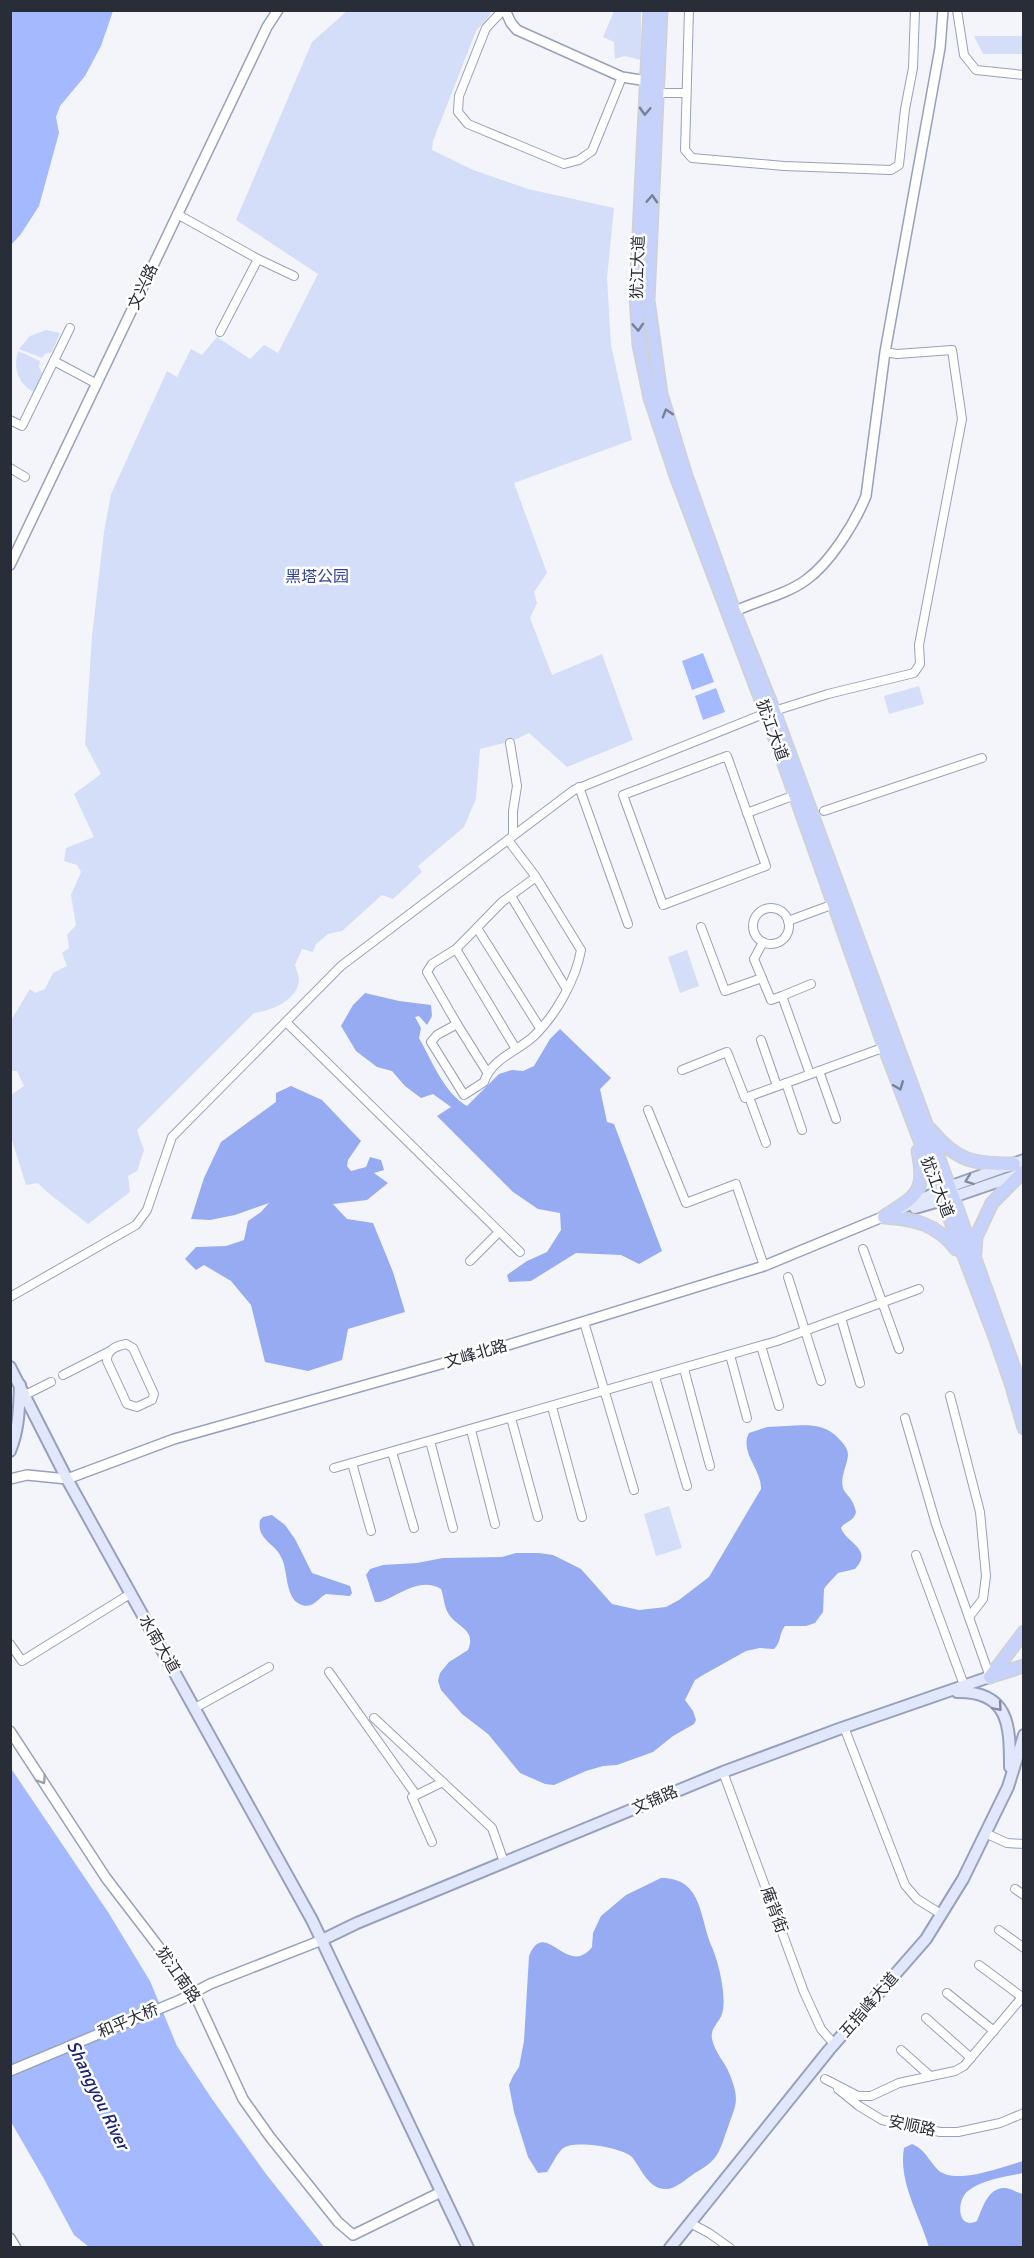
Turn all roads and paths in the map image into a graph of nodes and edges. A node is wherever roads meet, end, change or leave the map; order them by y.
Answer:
1 (278, 10) edge
2 (504, 10) edge
3 (650, 10) edge
4 (661, 10) edge
5 (689, 10) edge
6 (915, 10) edge
7 (944, 10) edge
8 (957, 10) edge
9 (1023, 75) edge
10 (622, 77) junction
11 (647, 81) junction
12 (657, 93) junction
13 (686, 93) junction
14 (177, 214) junction
15 (258, 259) junction
16 (294, 276) dead end
17 (70, 328) dead end
18 (220, 332) dead end
19 (885, 352) junction
20 (54, 361) junction
21 (97, 384) junction
22 (10, 420) edge
23 (10, 468) edge
24 (25, 477) dead end
25 (10, 565) edge
26 (731, 613) junction
27 (770, 712) junction
28 (510, 743) dead end
29 (982, 758) dead end
30 (579, 788) junction
31 (795, 795) junction
32 (824, 811) dead end
33 (747, 813) junction
34 (511, 837) junction
35 (536, 878) junction
36 (511, 896) junction
37 (834, 904) junction
38 (788, 921) junction
39 (628, 924) dead end
40 (701, 927) dead end
41 (477, 928) junction
42 (763, 942) junction
43 (456, 950) junction
44 (762, 978) junction
45 (811, 984) dead end
46 (566, 988) junction
47 (782, 996) junction
48 (287, 1023) junction
49 (457, 1024) junction
50 (540, 1028) junction
51 (761, 1040) dead end
52 (885, 1047) junction
53 (516, 1049) junction
54 (682, 1070) dead end
55 (819, 1071) junction
56 (487, 1072) junction
57 (810, 1074) junction
58 (786, 1083) junction
59 (777, 1086) junction
60 (749, 1097) junction
61 (648, 1110) dead end
62 (836, 1119) dead end
63 (919, 1122) junction
64 (802, 1130) dead end
65 (766, 1143) dead end
66 (1020, 1166) edge
67 (946, 1194) junction
68 (883, 1217) junction
69 (499, 1232) junction
70 (863, 1249) dead end
71 (520, 1252) dead end
72 (970, 1258) junction
73 (470, 1261) dead end
74 (764, 1266) junction
75 (788, 1277) dead end
76 (919, 1289) dead end
77 (10, 1297) edge
78 (883, 1302) junction
79 (841, 1318) junction
80 (584, 1322) junction
81 (806, 1330) junction
82 (760, 1346) junction
83 (899, 1349) dead end
84 (110, 1350) junction
85 (730, 1355) junction
86 (10, 1367) edge
87 (684, 1369) junction
88 (63, 1375) dead end
89 (655, 1377) junction
90 (821, 1381) dead end
91 (51, 1382) dead end
92 (860, 1383) dead end
93 (22, 1390) junction
94 (606, 1392) junction
95 (950, 1396) dead end
96 (1023, 1396) edge
97 (779, 1406) dead end
98 (552, 1407) junction
99 (511, 1418) junction
100 (747, 1418) dead end
101 (905, 1418) dead end
102 (1023, 1428) edge
103 (471, 1430) junction
104 (430, 1441) junction
105 (10, 1451) edge
106 (392, 1452) junction
107 (352, 1463) junction
108 (710, 1466) dead end
109 (334, 1468) dead end
110 (10, 1479) edge
111 (67, 1479) junction
112 (687, 1486) dead end
113 (634, 1490) dead end
114 (538, 1517) dead end
115 (582, 1517) dead end
116 (495, 1524) dead end
117 (414, 1528) dead end
118 (453, 1528) dead end
119 (371, 1531) dead end
120 (916, 1555) dead end
121 (130, 1594) junction
122 (969, 1617) junction
123 (1023, 1632) edge
124 (10, 1644) edge
125 (269, 1666) dead end
126 (1023, 1666) edge
127 (329, 1672) dead end
128 (1023, 1674) edge
129 (993, 1676) junction
130 (964, 1685) junction
131 (944, 1692) junction
132 (195, 1708) junction
133 (374, 1718) dead end
134 (844, 1727) junction
135 (10, 1731) edge
136 (1023, 1736) edge
137 (723, 1772) junction
138 (1010, 1781) junction
139 (443, 1782) junction
140 (416, 1795) junction
141 (985, 1833) junction
142 (432, 1842) dead end
143 (1023, 1844) edge
144 (504, 1862) junction
145 (1015, 1889) dead end
146 (1023, 1895) edge
147 (941, 1914) junction
148 (999, 1930) dead end
149 (321, 1940) junction
150 (1023, 1948) edge
151 (979, 1965) dead end
152 (194, 1994) junction
153 (947, 1994) dead end
154 (1023, 1996) edge
155 (926, 2018) dead end
156 (994, 2031) junction
157 (834, 2044) junction
158 (901, 2050) dead end
159 (971, 2058) junction
160 (813, 2069) junction
161 (10, 2071) edge
162 (929, 2075) junction
163 (825, 2079) junction
164 (1023, 2113) edge
165 (441, 2192) junction
166 (690, 2223) junction
167 (11, 2238) edge
168 (16, 2247) edge
169 (468, 2247) edge
170 (670, 2247) edge
171 (730, 2247) edge

1 - 14 street, 文兴路
2 - 10 street
2 - 10 street
3 - 11 main road, 犹江大道
4 - 12 main road, 犹江大道
5 - 13 street
6 - 13 street
7 - 19 street
8 - 9 street
10 - 11 street
11 -> 26 main road, 犹江大道
12 - 13 street
26 -> 12 main road, 犹江大道
14 - 15 street
14 - 21 street, 文兴路
15 - 16 street
15 - 18 street
17 - 20 street
19 - 26 street
19 - 27 street
20 - 21 street
20 - 22 street
21 - 25 street, 文兴路
23 - 24 street
26 - 27 main road, 犹江大道
27 - 30 street
27 - 31 main road, 犹江大道
27 - 63 main road, 犹江大道
28 - 34 street
29 - 32 street
30 - 34 street
30 - 39 street
31 - 33 street
31 - 37 main road, 犹江大道
33 - 33 street
34 - 35 street
34 - 48 street
35 - 36 street
35 - 46 street
36 - 41 street
36 - 46 street
37 - 38 street
37 - 52 main road, 犹江大道
38 - 42 street
38 - 42 street
40 - 44 street
41 - 43 street
41 - 50 street
42 - 44 street
43 - 49 street
43 - 53 street
44 - 47 street
45 - 47 street
46 - 50 street
47 - 57 street
48 - 69 street
48 - 77 street
49 - 56 street
49 - 56 street
50 - 53 street
51 - 59 street
52 - 55 street
52 -> 63 main road, 犹江大道
53 - 56 street
54 - 60 street
55 - 57 street
55 - 62 street
57 - 58 street
58 - 59 street
58 - 64 street
59 - 60 street
60 - 65 street
61 - 74 street
63 - 66 main road
63 - 67 main road, 犹江大道
63 - 68 main road
66 - 67 main road
66 - 72 main road
67 - 68 main road
67 - 72 main road, 犹江大道
68 - 72 main road
68 - 74 street, 文峰北路
69 - 71 street
69 - 73 street
70 - 78 street
72 - 96 main road, 犹江大道
72 - 102 main road, 犹江大道
74 - 80 street, 文峰北路
75 - 81 street
76 - 78 street
78 - 79 street
78 - 83 street
79 - 81 street
79 - 92 street
80 - 94 street
80 - 111 street, 文峰北路
81 - 82 street
81 - 90 street
82 - 85 street
82 - 97 street
84 - 84 street
84 - 88 street
85 - 87 street
85 - 100 street
86 - 93 main road, 水南大道
87 - 89 street
87 - 108 street
89 - 94 street
89 - 112 street
91 - 93 street
93 - 105 main road
93 - 111 main road, 水南大道
94 - 98 street
94 - 113 street
95 - 122 street
98 - 99 street
98 - 115 street
99 - 103 street
99 - 114 street
101 - 122 street
103 - 104 street
103 - 116 street
104 - 106 street
104 - 118 street
106 - 107 street
106 - 117 street
107 - 109 street
107 - 119 street
110 - 111 street
111 - 121 main road, 水南大道
120 - 130 street
121 - 124 street
121 - 132 main road, 水南大道
122 - 129 street
123 - 129 main road
125 - 132 street
126 - 129 main road
127 - 140 street
128 - 129 main road
129 - 130 main road, 文锦路
130 - 131 main road, 文锦路
131 - 134 main road, 文锦路
131 -> 138 main road
132 - 149 main road, 水南大道
133 - 139 street
134 - 137 main road, 文锦路
134 - 147 street
135 -> 152 street, 犹江南路
136 - 138 main road, 五指峰大道
137 - 144 main road, 文锦路
137 - 157 street, 庵背街
138 - 141 main road, 五指峰大道
139 - 140 street
139 - 144 street
140 - 142 street
141 - 143 street
141 - 147 main road, 五指峰大道
144 - 149 main road, 文锦路
145 - 146 street
147 - 157 main road, 五指峰大道
148 - 150 street
149 - 152 street, 和平大桥
149 - 165 main road, 水南大道
151 - 154 street
152 - 161 street, 和平大桥
152 - 165 street, 犹江南路
153 - 156 street
154 - 156 street
155 - 159 street
156 - 159 street
157 - 160 main road, 五指峰大道
158 - 162 street
159 - 162 street
160 - 163 street, 安顺路
160 - 166 main road, 五指峰大道
162 - 163 street
163 - 164 street, 安顺路
165 - 169 main road, 水南大道
166 - 170 main road, 五指峰大道
166 - 171 street
167 - 168 street

